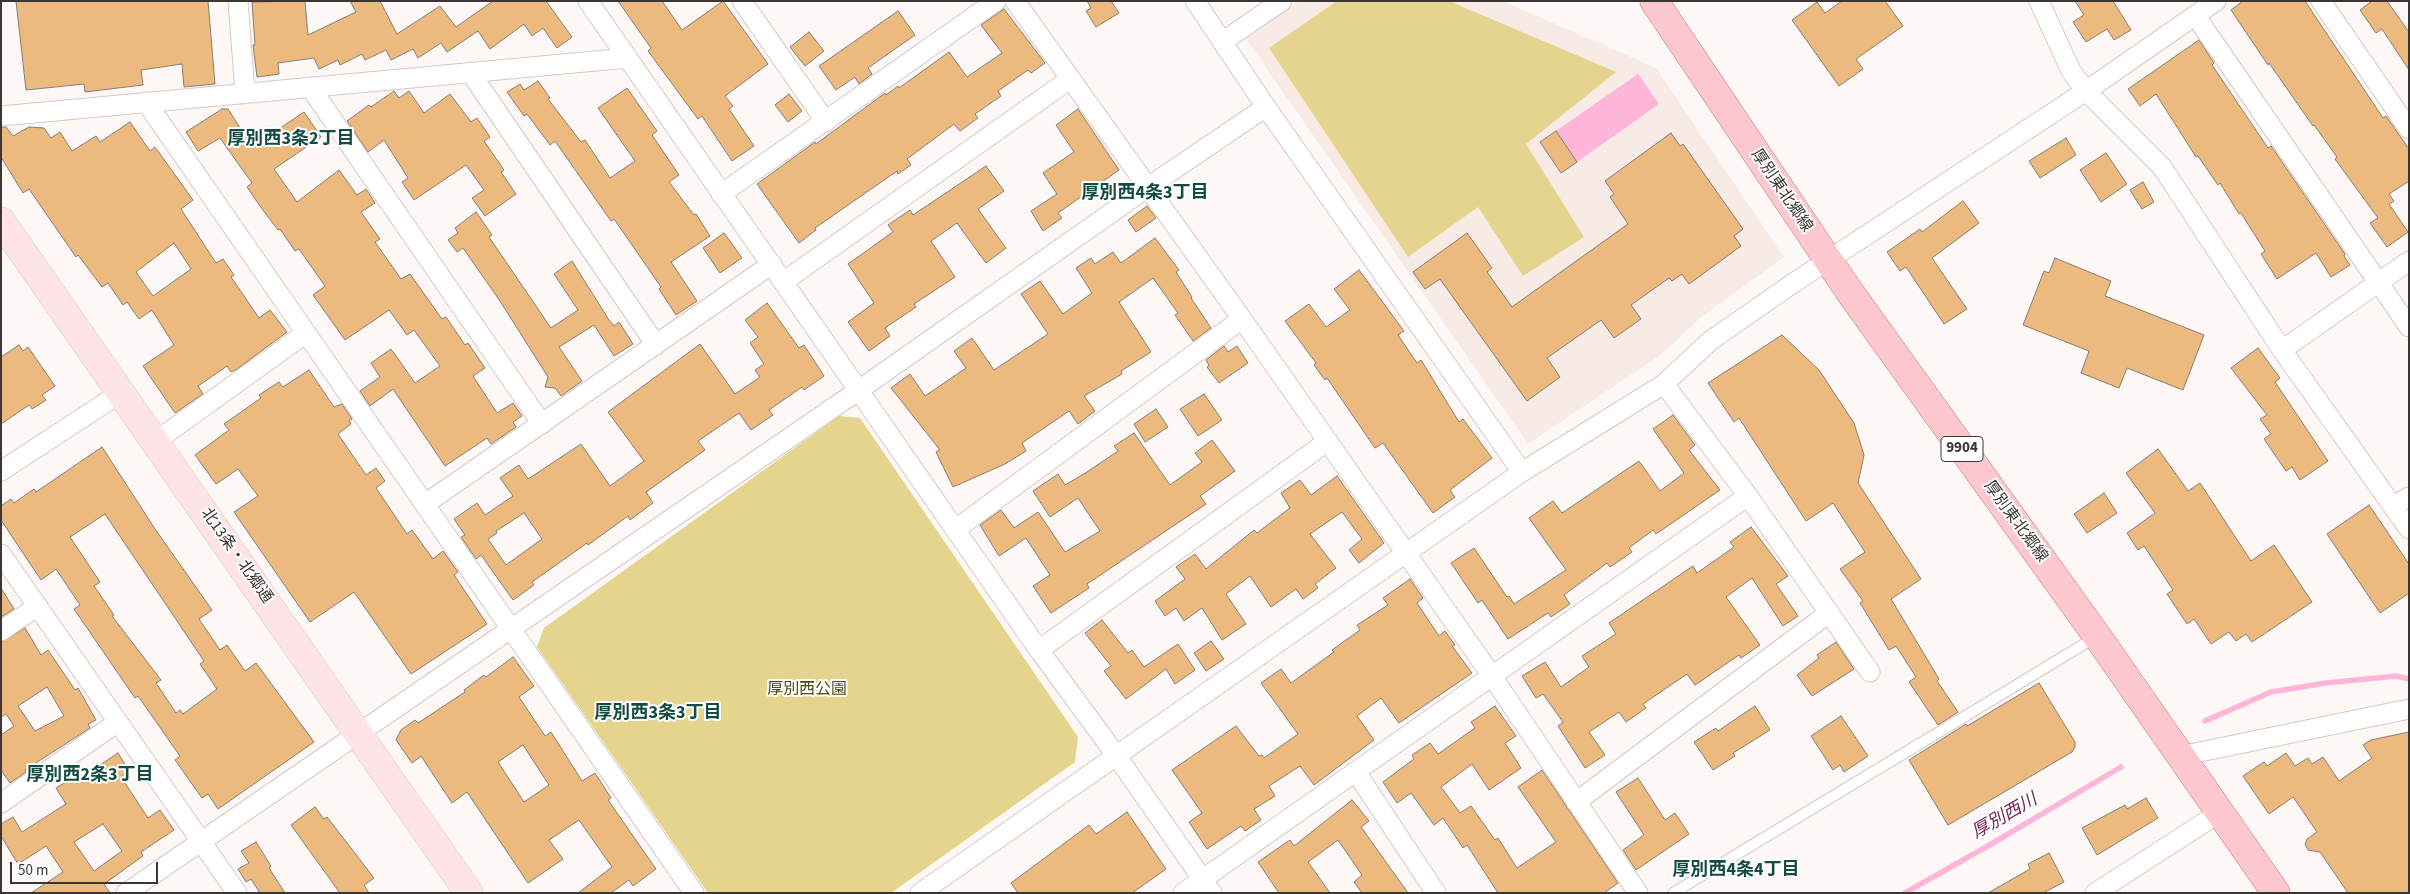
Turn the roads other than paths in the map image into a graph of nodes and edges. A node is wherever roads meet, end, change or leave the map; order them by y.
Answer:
1 (238, 1) edge
2 (588, 1) edge
3 (742, 1) edge
4 (996, 1) edge
5 (1015, 1) edge
6 (1195, 1) edge
7 (1282, 1) edge
8 (1654, 1) edge
9 (2039, 1) edge
10 (2216, 1) edge
11 (2321, 1) edge
12 (2195, 15) junction
13 (1222, 42) junction
14 (628, 58) junction
15 (470, 72) junction
16 (1070, 79) junction
17 (310, 87) junction
18 (2086, 91) junction
19 (245, 93) junction
20 (146, 102) junction
21 (1266, 107) junction
22 (1, 116) edge
23 (826, 122) junction
24 (2409, 129) edge
25 (1148, 187) junction
26 (721, 194) junction
27 (1, 221) edge
28 (1828, 260) junction
29 (2409, 261) edge
30 (772, 264) junction
31 (783, 282) junction
32 (2378, 282) junction
33 (1242, 319) junction
34 (2409, 328) edge
35 (306, 333) junction
36 (656, 345) junction
37 (2282, 350) junction
38 (1664, 384) junction
39 (859, 390) junction
40 (122, 392) junction
41 (542, 424) junction
42 (156, 441) junction
43 (1328, 441) junction
44 (1, 471) edge
45 (1522, 472) junction
46 (1748, 496) junction
47 (2401, 501) edge
48 (425, 504) junction
49 (956, 529) junction
50 (2409, 529) edge
51 (1406, 553) junction
52 (1, 554) edge
53 (38, 606) junction
54 (1829, 613) junction
55 (511, 629) junction
56 (1, 631) edge
57 (2097, 636) junction
58 (1039, 650) junction
59 (1870, 672) dead end
60 (1492, 676) junction
61 (2409, 709) edge
62 (118, 722) junction
63 (358, 732) junction
64 (1116, 755) junction
65 (2180, 756) junction
66 (1356, 772) junction
67 (1576, 802) junction
68 (1, 803) edge
69 (2220, 813) junction
70 (200, 840) junction
71 (1207, 886) edge
72 (126, 893) edge
73 (237, 893) edge
74 (469, 893) edge
75 (694, 893) edge
76 (920, 893) edge
77 (1183, 893) edge
78 (1436, 893) edge
79 (1638, 893) edge
80 (1673, 893) edge
81 (2094, 893) edge
82 (2276, 893) edge

1 - 19 street
2 - 14 street
3 - 23 street
4 - 23 street
5 - 16 street
6 - 13 street
7 - 13 street
8 - 28 main road, 厚別東北郷線 / 9904
9 - 18 street
10 - 12 street
11 - 24 street
12 - 18 street
12 - 32 street
13 - 21 street
14 - 15 street
14 - 26 street
15 - 17 street
15 - 36 street
16 - 25 street
16 - 31 street
17 - 19 street
17 - 41 street
18 - 28 street
18 - 37 street
19 - 20 street
20 - 22 street
20 - 35 street
21 - 25 street
21 - 45 street
23 - 26 street
25 - 33 street
25 - 39 street
26 - 30 street
27 - 40 main road, 北13条・北郷通
28 - 38 street
28 - 57 main road, 厚別東北郷線 / 9904
29 - 32 street
30 - 31 street
30 - 36 street
31 - 39 street
32 - 34 street
32 - 37 street
33 - 43 street
33 - 49 street
35 - 42 street
35 - 48 street
36 - 41 street
37 - 47 street
38 - 45 street
38 - 46 street
39 - 49 street
39 - 55 street
40 - 42 main road, 北13条・北郷通
40 - 44 street
41 - 48 street
42 - 63 main road, 北13条・北郷通
43 - 51 street
43 - 58 street
45 - 51 street
46 - 54 street
46 - 60 street
47 - 50 street
48 - 55 street
49 - 58 street
51 - 60 street
51 - 64 street
52 - 53 street
53 - 56 street
53 - 62 street
54 - 59 street
54 - 67 street
55 - 63 street
55 - 75 street
57 - 65 main road, 厚別東北郷線 / 9904
57 - 80 lane
58 - 64 street
60 - 66 street
60 - 67 street
61 - 65 street
62 - 68 street
62 - 70 street
63 - 70 street
63 - 74 main road, 北13条・北郷通
64 - 71 street
64 - 76 street
65 - 69 main road, 厚別東北郷線 / 9904
66 - 71 street
66 - 78 street
67 - 79 street
69 - 81 street
69 - 82 main road, 厚別東北郷線 / 9904
70 - 72 street
70 - 73 street
71 - 77 street

